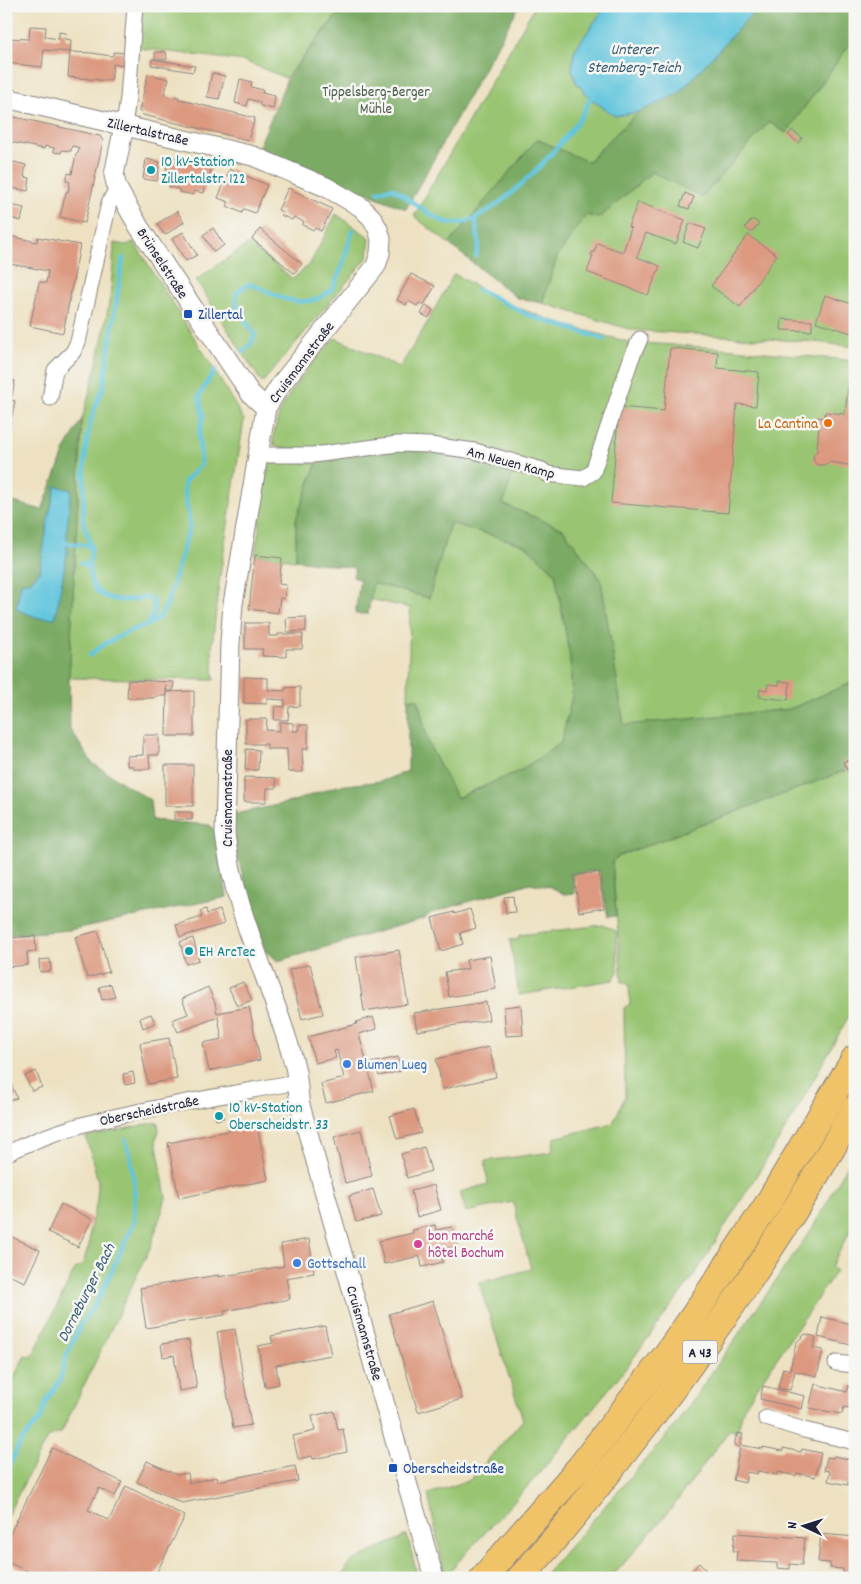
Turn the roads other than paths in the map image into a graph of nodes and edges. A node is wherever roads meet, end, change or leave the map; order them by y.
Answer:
1 (135, 6) edge
2 (6, 98) edge
3 (124, 126) junction
4 (117, 188) junction
5 (381, 239) joint
6 (640, 339) dead end
7 (50, 398) dead end
8 (266, 408) junction
9 (258, 455) junction
10 (855, 1058) edge
11 (297, 1082) junction
12 (855, 1108) edge
13 (6, 1154) edge
14 (836, 1363) dead end
15 (855, 1365) edge
16 (766, 1418) dead end
17 (855, 1442) edge
18 (434, 1578) edge
19 (482, 1578) edge
20 (520, 1578) edge

1 - 3 street
2 - 3 street, Zillertalstraße
3 - 4 street, Brünselstraße
3 - 5 street, Zillertalstraße
4 - 7 street, Brünselstraße
4 - 8 street, Brünselstraße
5 - 8 street, Cruismannstraße
6 - 9 street, Am Neuen Kamp
8 - 9 street, Cruismannstraße
9 - 11 street, Cruismannstraße
10 - 19 highway, A 43
11 - 13 street, Oberscheidstraße
11 - 18 street, Cruismannstraße
12 - 20 highway, A 43
14 - 15 street
16 - 17 street

